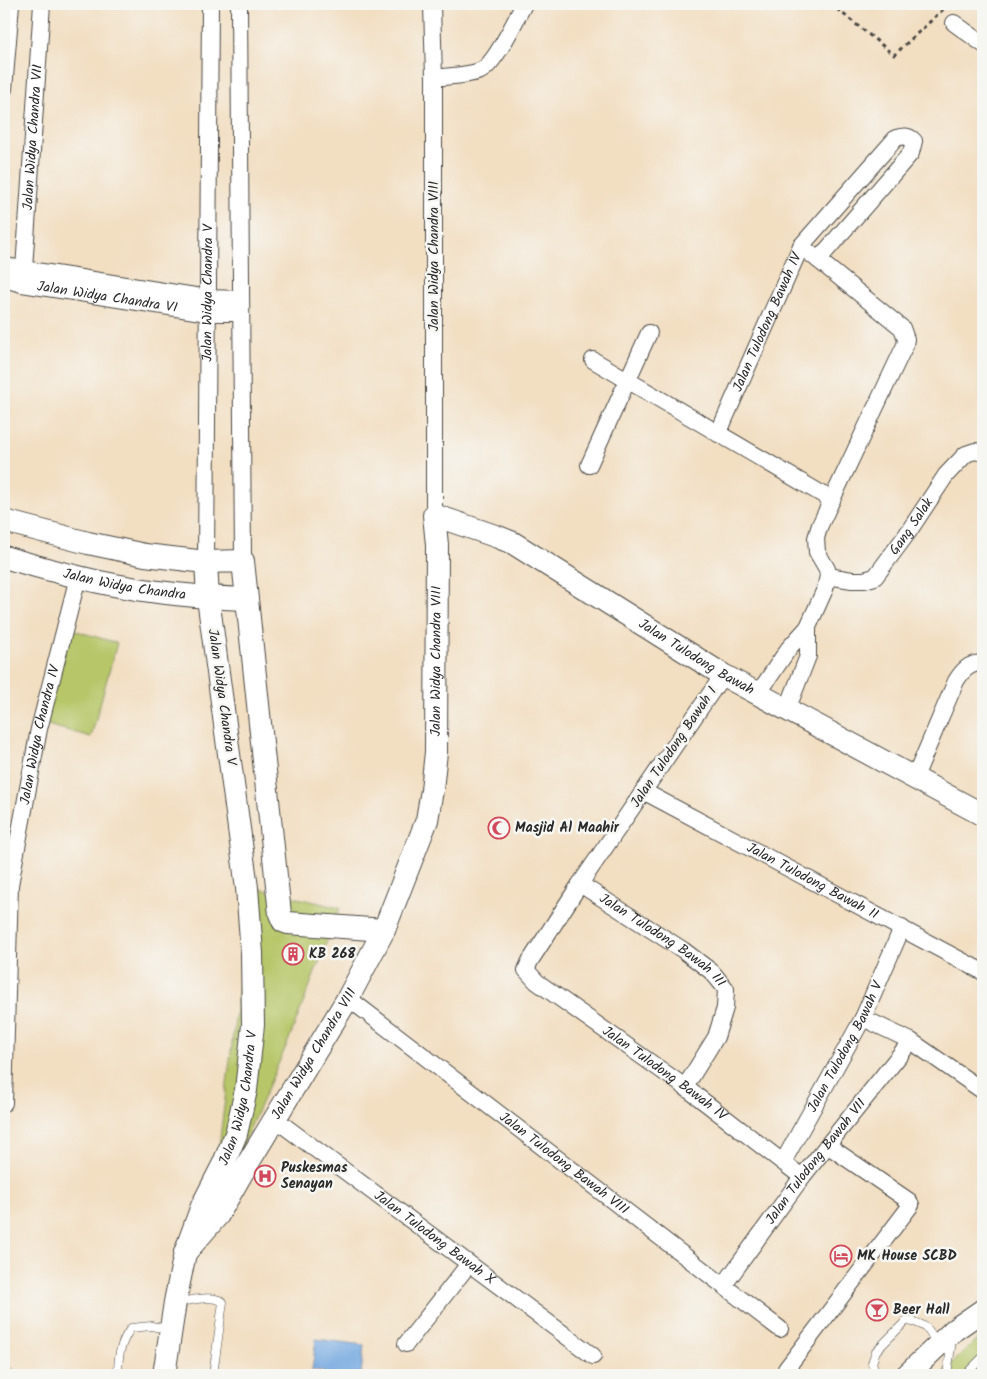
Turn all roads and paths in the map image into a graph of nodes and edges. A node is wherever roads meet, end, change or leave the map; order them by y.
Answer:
1 (12, 4) edge
2 (42, 4) edge
3 (210, 4) edge
4 (239, 4) edge
5 (432, 4) edge
6 (524, 4) edge
7 (831, 4) edge
8 (949, 4) edge
9 (954, 23) dead end
10 (983, 44) edge
11 (434, 78) junction
12 (4, 89) edge
13 (802, 246) junction
14 (818, 260) junction
15 (4, 266) edge
16 (24, 269) junction
17 (4, 279) edge
18 (208, 305) junction
19 (241, 306) junction
20 (648, 332) dead end
21 (593, 360) dead end
22 (627, 381) junction
23 (718, 434) junction
24 (983, 453) edge
25 (589, 465) dead end
26 (832, 500) junction
27 (434, 515) junction
28 (4, 521) edge
29 (480, 531) junction
30 (437, 544) junction
31 (4, 557) edge
32 (243, 561) junction
33 (206, 562) junction
34 (828, 576) junction
35 (78, 578) junction
36 (208, 598) junction
37 (246, 599) junction
38 (808, 627) junction
39 (983, 662) edge
40 (723, 675) junction
41 (758, 694) junction
42 (787, 710) junction
43 (915, 778) junction
44 (643, 791) junction
45 (983, 815) edge
46 (580, 884) junction
47 (902, 928) junction
48 (380, 937) junction
49 (526, 970) joint
50 (983, 972) edge
51 (348, 998) junction
52 (863, 1018) junction
53 (911, 1040) junction
54 (685, 1087) junction
55 (983, 1091) edge
56 (4, 1103) edge
57 (275, 1119) junction
58 (828, 1145) junction
59 (783, 1162) junction
60 (232, 1169) junction
61 (802, 1177) junction
62 (469, 1264) junction
63 (724, 1285) junction
64 (182, 1293) junction
65 (204, 1298) junction
66 (983, 1310) edge
67 (780, 1328) dead end
68 (170, 1330) junction
69 (954, 1330) junction
70 (406, 1344) dead end
71 (934, 1349) junction
72 (594, 1356) dead end
73 (983, 1357) edge
74 (786, 1369) dead end
75 (118, 1375) edge
76 (164, 1375) edge
77 (213, 1375) edge
78 (877, 1375) edge
79 (907, 1375) edge
80 (947, 1375) edge
81 (965, 1375) edge

1 - 12 street
2 - 16 street, Jalan Widya Chandra VII
3 - 18 street, Jalan Widya Chandra V
4 - 19 street
5 - 11 street, Jalan Widya Chandra VIII
6 - 11 street
7 - 8 path
9 - 10 street
11 - 27 street, Jalan Widya Chandra VIII
13 - 14 street, Jalan Tulodong Bawah IV
13 - 14 street
13 - 23 street, Jalan Tulodong Bawah IV
14 - 26 street, Jalan Tulodong Bawah IV
15 - 16 street, Jalan Widya Chandra VI
16 - 18 street, Jalan Widya Chandra VI
17 - 18 street, Jalan Widya Chandra VI
18 - 19 street, Jalan Widya Chandra VI
18 - 33 street, Jalan Widya Chandra V
19 - 32 street
20 - 22 street
21 - 22 street
22 - 23 street
22 - 25 street
23 - 26 street
24 - 34 street, Gang Salak
26 - 34 street, Jalan Tulodong Bawah IV
27 - 29 street, Jalan Tulodong Bawah
27 - 30 street, Jalan Widya Chandra VIII
28 - 33 street
29 - 30 street
29 - 40 street, Jalan Tulodong Bawah
30 - 48 street, Jalan Widya Chandra VIII
31 - 35 street, Jalan Widya Chandra
32 - 33 street
32 - 37 street
33 - 36 street, Jalan Widya Chandra V
34 - 38 street
35 - 36 street, Jalan Widya Chandra
35 - 56 street, Jalan Widya Chandra IV
36 - 37 street, Jalan Widya Chandra
36 - 60 street, Jalan Widya Chandra V
37 - 48 street
38 - 41 street
38 - 42 street
39 - 43 street
40 - 41 street, Jalan Tulodong Bawah
40 - 44 street, Jalan Tulodong Bawah I
41 - 42 street, Jalan Tulodong Bawah
42 - 43 street, Jalan Tulodong Bawah
43 - 45 street, Jalan Tulodong Bawah
44 - 46 street, Jalan Tulodong Bawah I
44 - 47 street, Jalan Tulodong Bawah II
46 - 49 street, Jalan Tulodong Bawah I
46 - 54 street, Jalan Tulodong Bawah III
47 - 50 street, Jalan Tulodong Bawah II
47 - 52 street, Jalan Tulodong Bawah V
48 - 51 street, Jalan Widya Chandra VIII
49 - 54 street, Jalan Tulodong Bawah IV
51 - 57 street, Jalan Widya Chandra VIII
51 - 63 street, Jalan Tulodong Bawah VIII
52 - 53 street
52 - 59 street, Jalan Tulodong Bawah V
53 - 55 street
53 - 58 street, Jalan Tulodong Bawah VII
54 - 59 street, Jalan Tulodong Bawah IV
57 - 60 street, Jalan Widya Chandra VIII
57 - 62 street, Jalan Tulodong Bawah X
58 - 61 street, Jalan Tulodong Bawah VII
58 - 74 street
59 - 61 street, Jalan Tulodong Bawah IV
60 - 64 street, Jalan Widya Chandra VIII
61 - 63 street, Jalan Tulodong Bawah VII
62 - 70 street
62 - 72 street, Jalan Tulodong Bawah X
63 - 67 street, Jalan Tulodong Bawah VIII
64 - 65 lane
64 - 65 lane
64 - 68 street
65 - 77 lane
66 - 69 street
68 - 75 lane
68 - 76 street
69 - 71 street
69 - 80 lane
71 - 78 lane
71 - 79 street
73 - 81 lane

